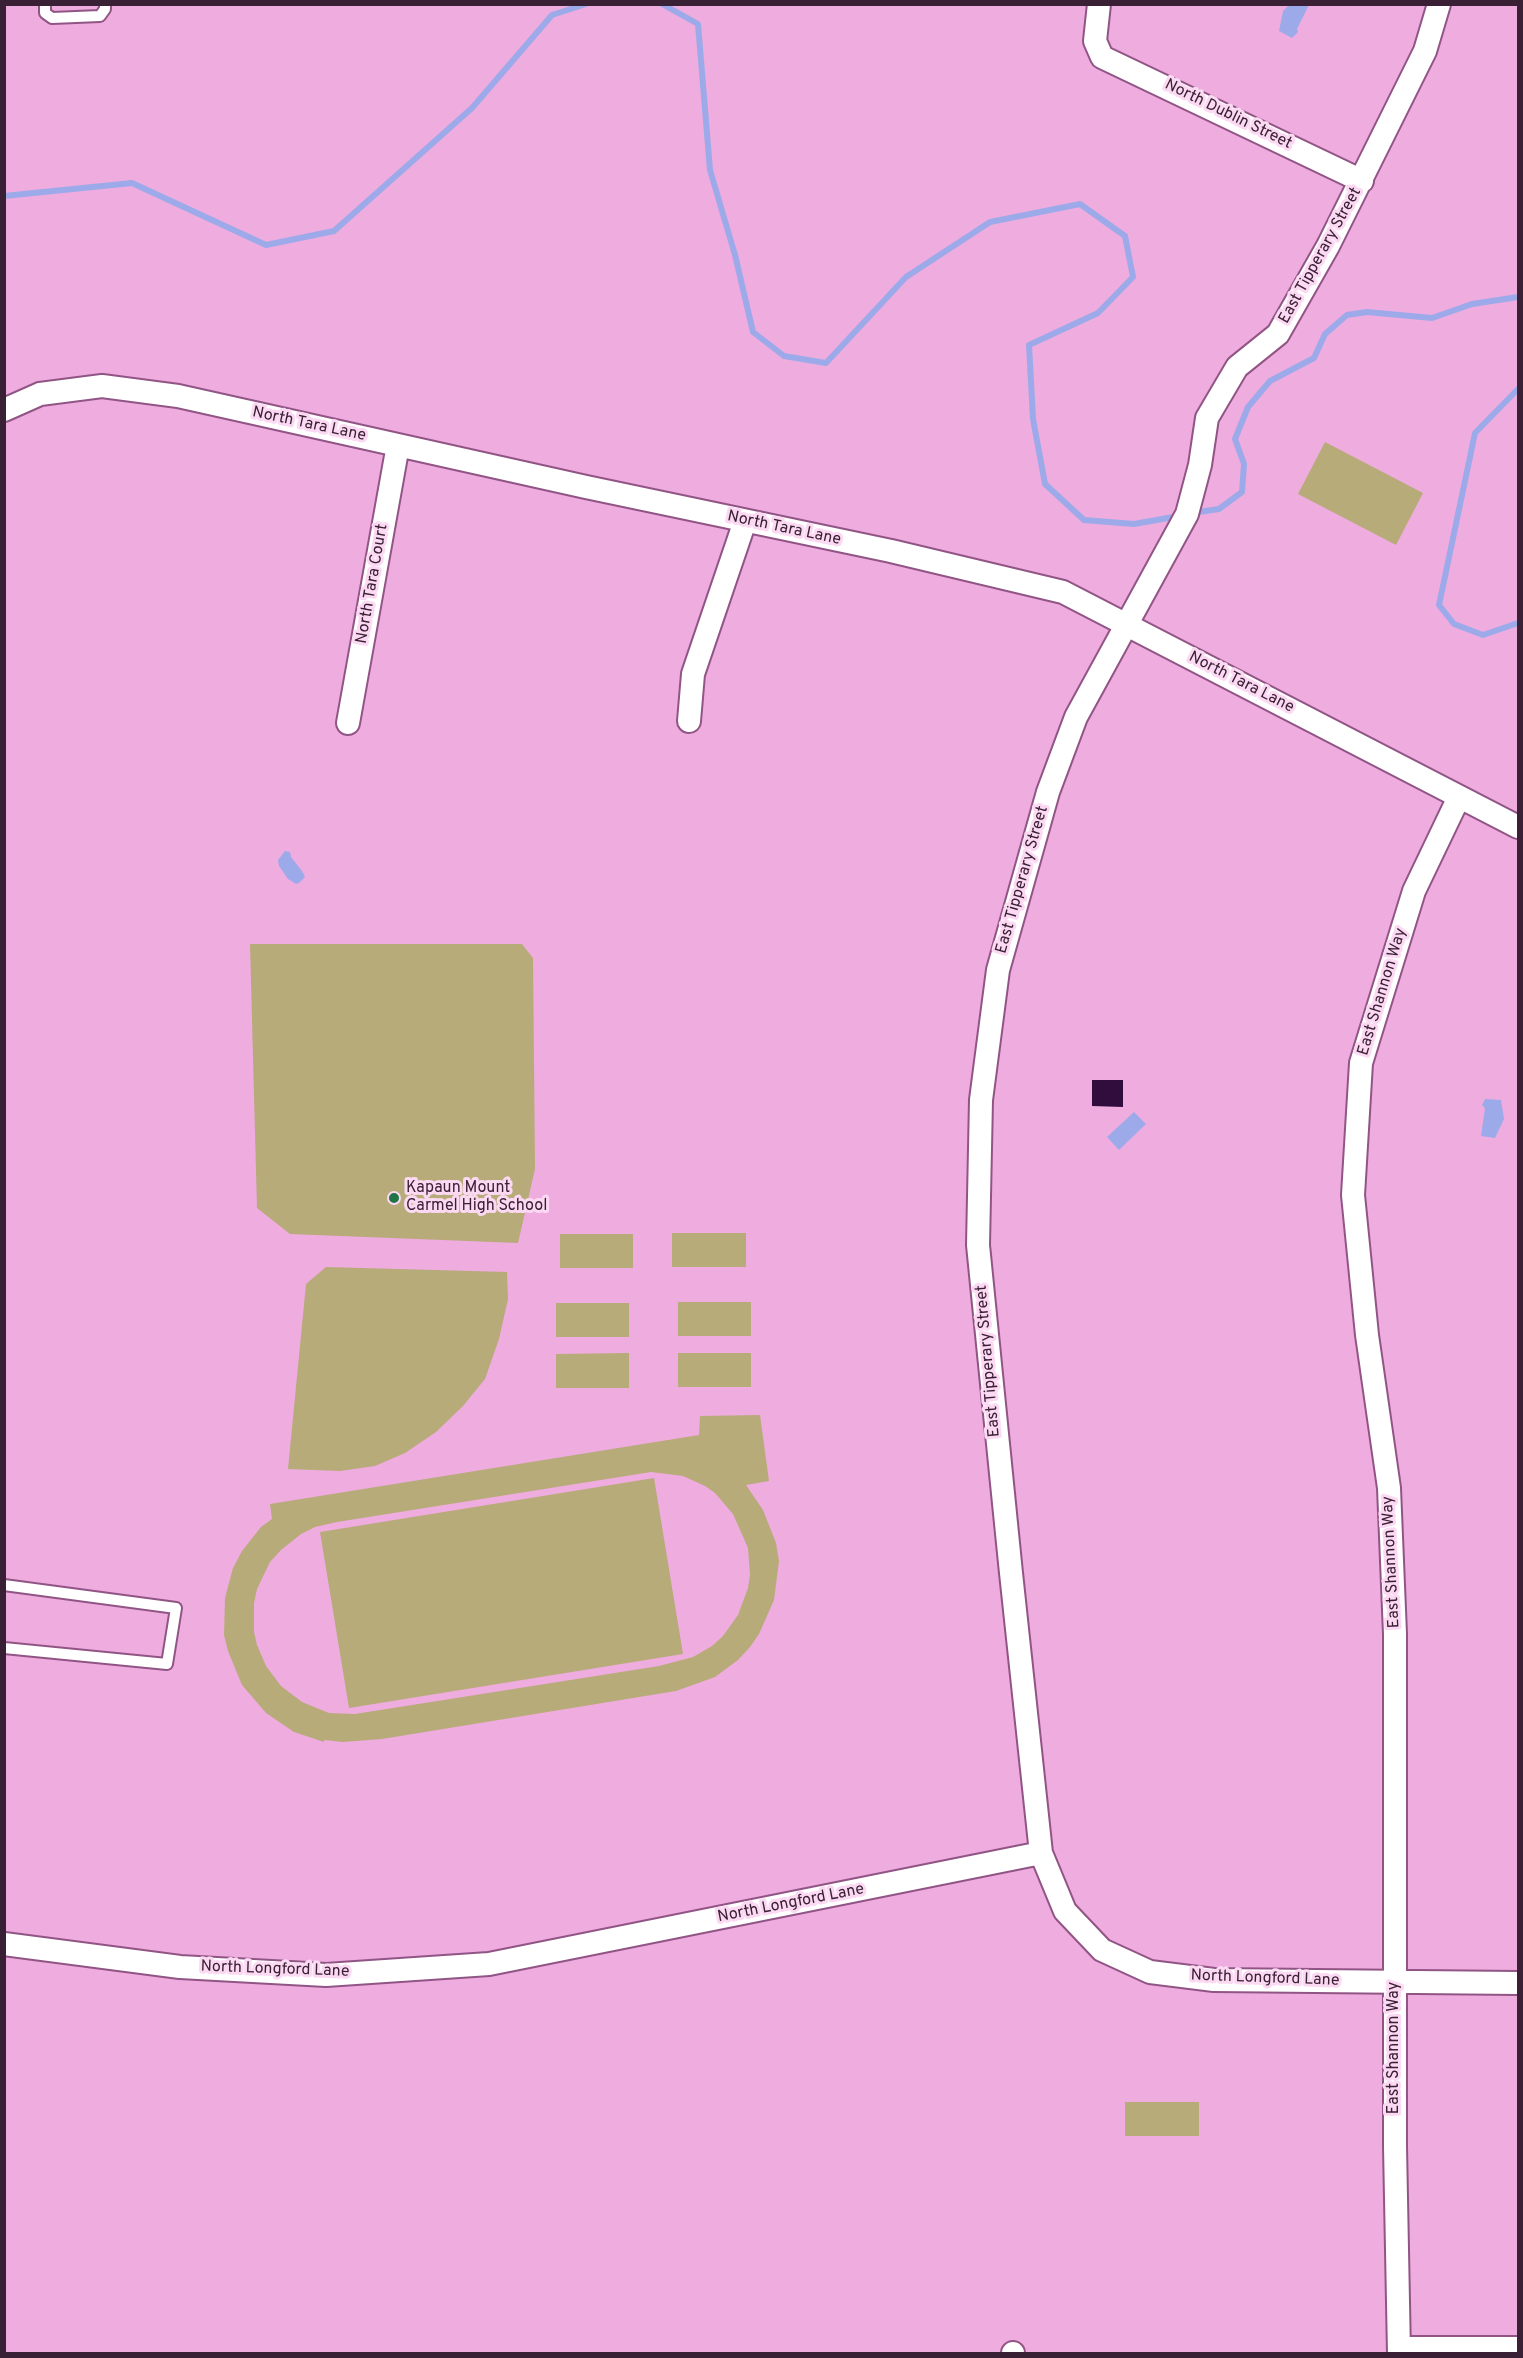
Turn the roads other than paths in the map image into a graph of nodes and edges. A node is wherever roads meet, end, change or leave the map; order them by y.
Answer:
1 (45, 4) edge
2 (105, 4) edge
3 (1100, 4) edge
4 (1439, 4) edge
5 (1362, 181) junction
6 (4, 410) edge
7 (398, 445) junction
8 (745, 521) junction
9 (1126, 623) junction
10 (689, 721) dead end
11 (348, 723) dead end
12 (1460, 796) junction
13 (1518, 827) edge
14 (4, 1585) edge
15 (4, 1648) edge
16 (1041, 1853) junction
17 (4, 1944) edge
18 (1395, 1982) junction
19 (1518, 1983) edge
20 (1518, 2348) edge
21 (1399, 2351) edge

1 - 2 lane
3 - 5 street, North Dublin Street
4 - 5 street, East Tipperary Street
5 - 9 street, East Tipperary Street
6 - 7 street, North Tara Lane
7 - 8 street, North Tara Lane
7 - 11 street, North Tara Court
8 - 9 street, North Tara Lane
8 - 10 street
9 - 12 street, North Tara Lane
9 - 16 street, East Tipperary Street
12 - 13 street, North Tara Lane
12 - 18 street, East Shannon Way
14 - 15 lane
16 - 17 street, North Longford Lane
16 - 18 street, North Longford Lane
18 - 19 street, North Longford Lane
18 - 21 street, East Shannon Way
20 - 21 street

